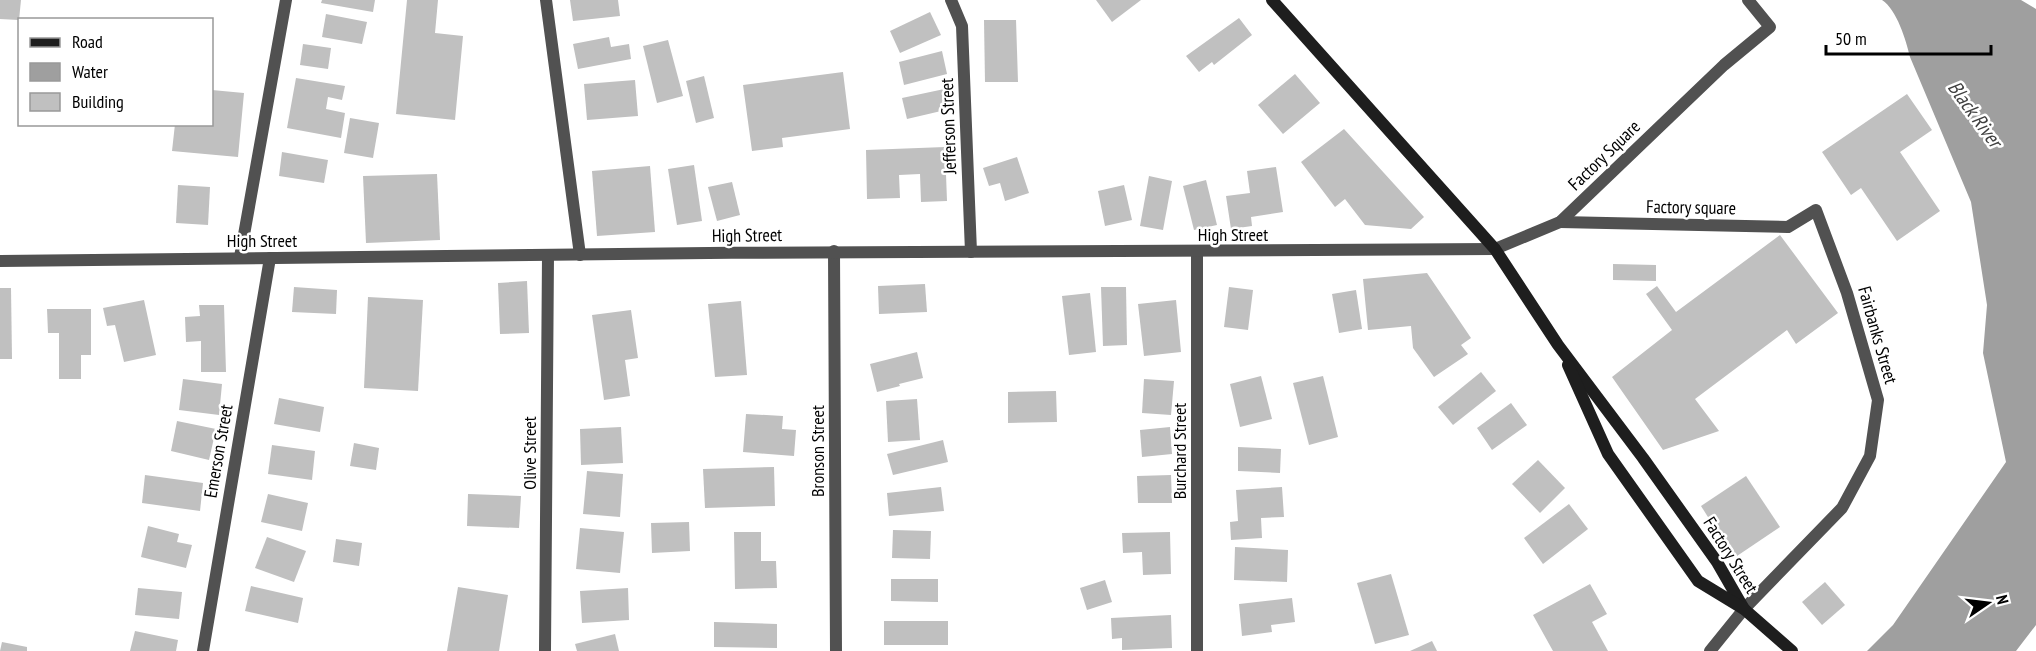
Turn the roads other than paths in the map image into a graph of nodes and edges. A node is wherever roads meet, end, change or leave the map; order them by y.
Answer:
1 (286, 0) edge
2 (546, 0) edge
3 (951, 0) edge
4 (1272, 0) edge
5 (1748, 0) edge
6 (1816, 210) joint
7 (1560, 222) junction
8 (1495, 249) junction
9 (834, 251) junction
10 (971, 252) junction
11 (1197, 252) junction
12 (548, 255) junction
13 (580, 255) junction
14 (240, 257) junction
15 (270, 258) junction
16 (0, 261) edge
17 (1558, 345) junction
18 (1744, 609) junction
19 (203, 651) edge
20 (545, 651) edge
21 (836, 651) edge
22 (1197, 651) edge
23 (1710, 651) edge
24 (1792, 651) edge

1 - 14 street
2 - 13 street
3 - 10 street, Jefferson Street
4 - 8 main road, Factory Street
5 - 7 street, Factory Square
6 - 7 street, Factory square
6 - 18 street, Fairbanks Street
7 - 8 street, Factory Square
8 - 11 street, High Street
8 - 17 main road, Factory Street
9 - 10 street, High Street
9 - 13 street, High Street
9 - 21 street, Bronson Street
10 - 11 street, High Street
11 - 22 street, Burchard Street
12 - 13 street, High Street
12 - 15 street, High Street
12 - 20 street, Olive Street
14 - 15 street, High Street
14 - 16 street, High Street
15 - 19 street, Emerson Street
17 - 18 main road, Factory Street
17 - 18 main road, Factory Street
18 - 23 street, Fairbanks Street
18 - 24 main road

